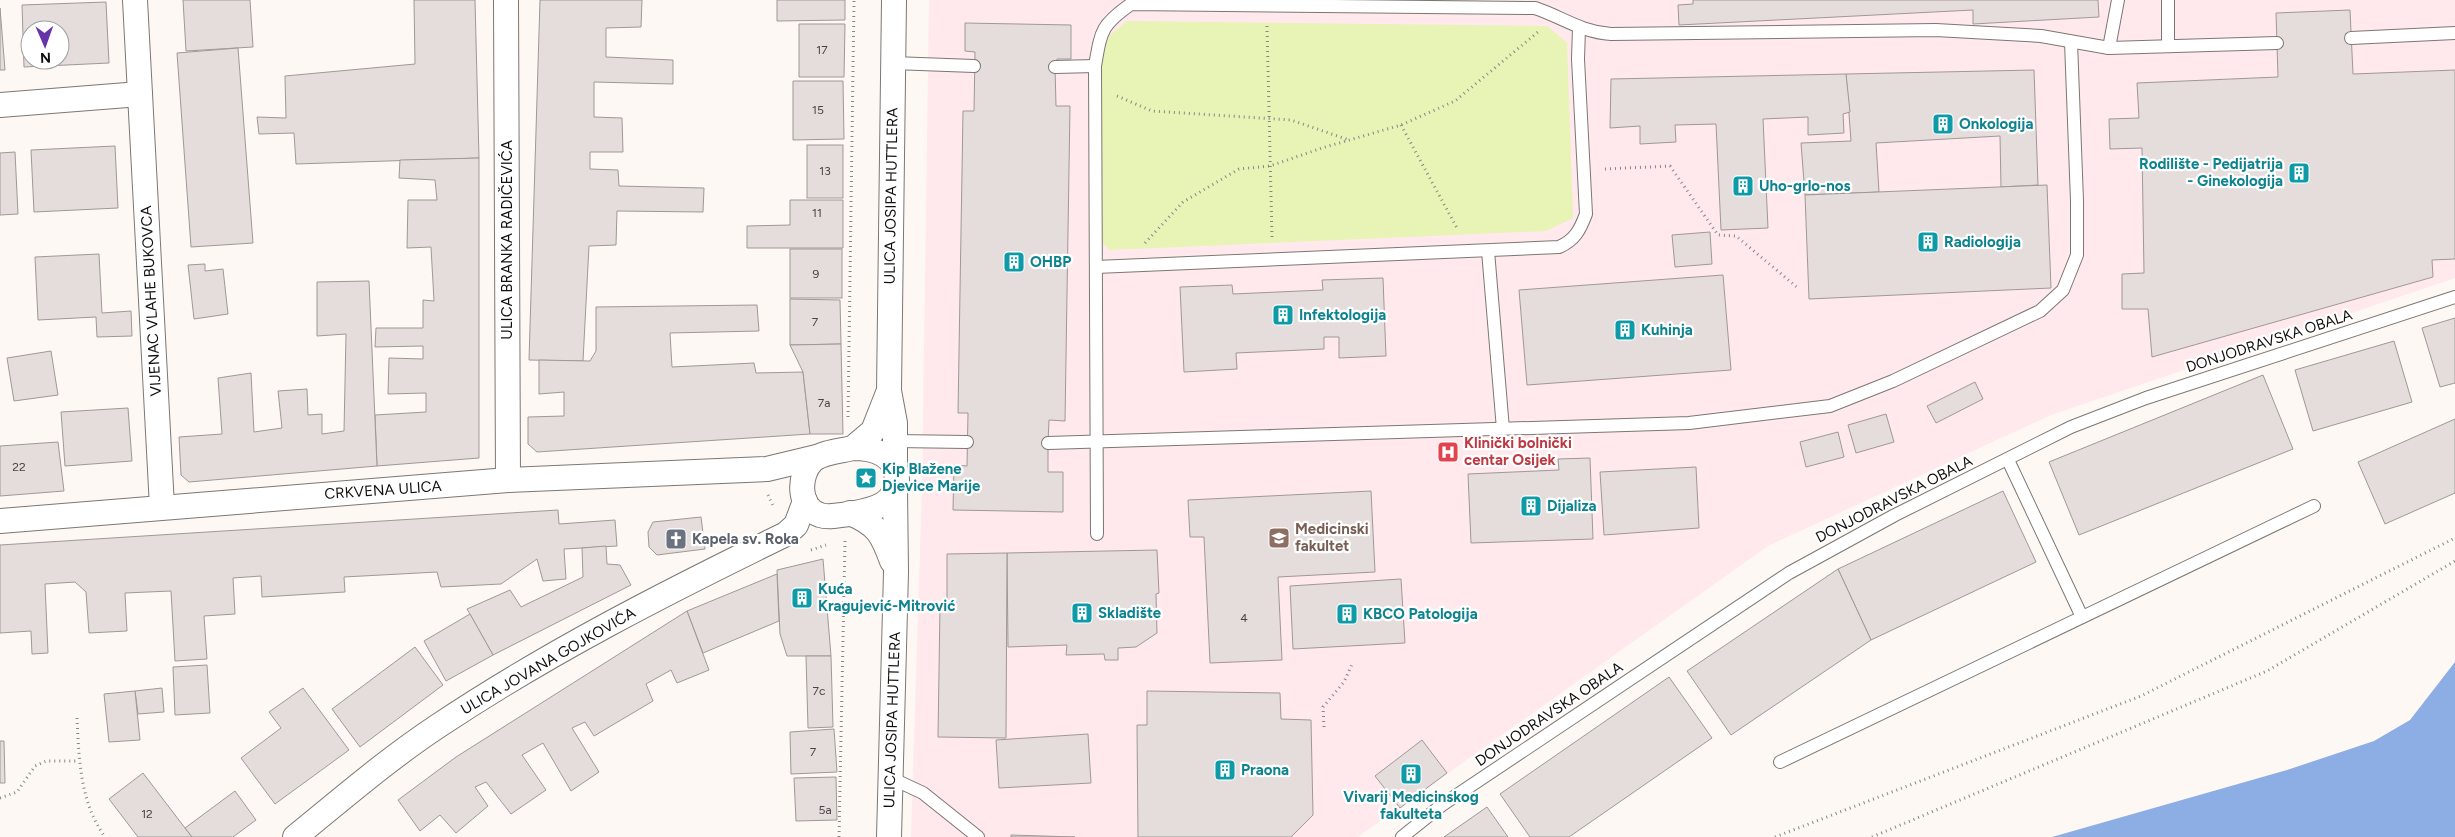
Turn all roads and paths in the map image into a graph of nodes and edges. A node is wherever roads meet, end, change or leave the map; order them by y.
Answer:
1 (135, 0) edge
2 (506, 0) edge
3 (894, 0) edge
4 (2118, 0) edge
5 (2168, 0) edge
6 (1266, 6) junction
7 (1558, 16) junction
8 (1579, 28) junction
9 (2455, 33) edge
10 (2351, 38) dead end
11 (2071, 42) junction
12 (2277, 42) dead end
13 (2168, 45) junction
14 (2109, 48) junction
15 (893, 64) junction
16 (974, 66) dead end
17 (1095, 66) junction
18 (1056, 67) dead end
19 (1095, 87) junction
20 (140, 94) junction
21 (0, 105) edge
22 (1269, 118) junction
23 (1401, 125) junction
24 (1349, 140) junction
25 (1270, 166) junction
26 (1584, 170) junction
27 (1488, 250) junction
28 (1470, 252) junction
29 (1273, 260) junction
30 (1123, 266) junction
31 (1096, 267) junction
32 (1798, 288) dead end
33 (2455, 297) edge
34 (889, 391) junction
35 (1503, 429) junction
36 (896, 441) junction
37 (967, 442) dead end
38 (1048, 443) dead end
39 (1098, 443) junction
40 (853, 448) junction
41 (817, 457) junction
42 (2008, 460) junction
43 (767, 468) junction
44 (508, 480) junction
45 (895, 480) junction
46 (803, 494) junction
47 (2314, 506) dead end
48 (162, 507) junction
49 (850, 514) junction
50 (0, 521) edge
51 (1097, 534) dead end
52 (2455, 538) edge
53 (2455, 561) edge
54 (896, 572) junction
55 (2082, 617) junction
56 (1352, 662) dead end
57 (77, 718) dead end
58 (1324, 727) dead end
59 (79, 761) junction
60 (1780, 762) dead end
61 (890, 778) junction
62 (0, 798) edge
63 (105, 837) edge
64 (295, 837) edge
65 (889, 837) edge
66 (978, 837) edge
67 (1402, 837) edge
68 (1775, 837) edge
69 (1872, 837) edge

1 - 20 street, VIJENAC VLAHE BUKOVCA
2 - 44 street, ULICA BRANKA RADIČEVIĆA
3 - 15 street, ULICA JOSIPA HUTTLERA
4 - 14 lane
5 - 13 lane
6 - 7 lane
6 - 17 lane
6 - 22 path
7 - 8 lane
7 - 23 path
8 - 11 lane
8 - 26 lane
9 - 10 lane
11 - 14 lane
11 - 35 lane
12 - 13 lane
13 - 14 lane
15 - 16 lane
15 - 34 street, ULICA JOSIPA HUTTLERA
17 - 18 lane
17 - 19 lane
19 - 22 path
19 - 31 lane
20 - 21 street
20 - 48 street, VIJENAC VLAHE BUKOVCA
22 - 24 path
22 - 25 path
23 - 24 path
23 - 28 path
24 - 25 path
25 - 29 path
25 - 30 path
26 - 27 lane
26 - 32 path
27 - 28 lane
27 - 35 lane
28 - 29 lane
29 - 30 lane
30 - 31 lane
31 - 39 lane
33 - 42 lane, DONJODRAVSKA OBALA
34 - 36 street, ULICA JOSIPA HUTTLERA
34 - 40 street, ULICA JOSIPA HUTTLERA
35 - 39 lane
36 - 37 lane
36 - 45 street, ULICA JOSIPA HUTTLERA
38 - 39 lane
39 - 51 lane
40 - 41 street
40 - 45 street
41 - 43 street, CRKVENA ULICA
41 - 46 street
42 - 55 lane
42 - 67 lane, DONJODRAVSKA OBALA
43 - 44 street, CRKVENA ULICA
43 - 46 street, CRKVENA ULICA
44 - 48 street, CRKVENA ULICA
45 - 49 street
45 - 54 street, ULICA JOSIPA HUTTLERA
46 - 49 street
46 - 64 street, ULICA JOVANA GOJKOVIĆA
47 - 55 lane
48 - 50 street, CRKVENA ULICA
49 - 54 street, ULICA JOSIPA HUTTLERA
52 - 68 path
53 - 69 path
54 - 61 street, ULICA JOSIPA HUTTLERA
55 - 60 lane
56 - 58 path
57 - 59 path
59 - 62 path
59 - 63 path
61 - 65 street, ULICA JOSIPA HUTTLERA
61 - 66 lane

